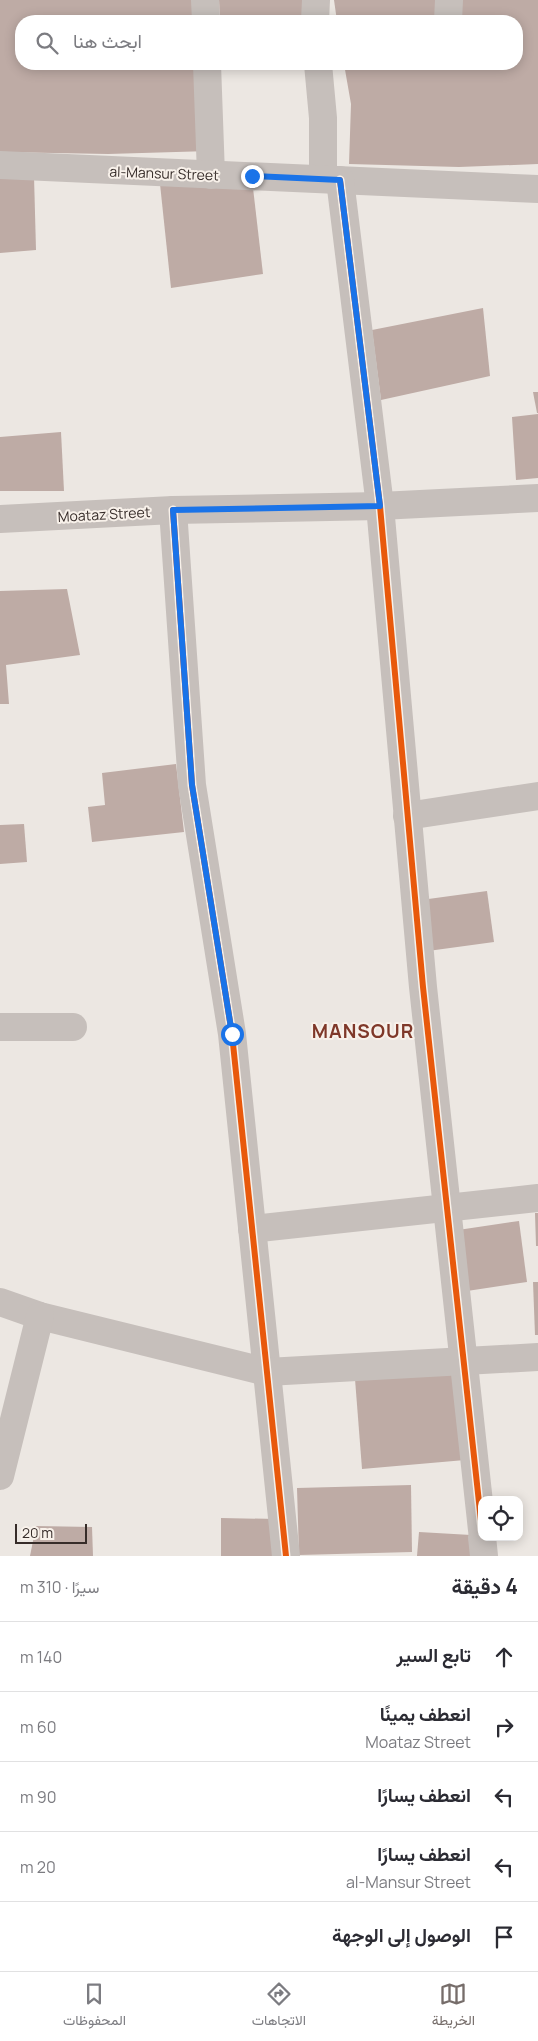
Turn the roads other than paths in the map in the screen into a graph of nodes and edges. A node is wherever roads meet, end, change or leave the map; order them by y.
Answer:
1 (205, 0) edge
2 (316, 0) edge
3 (449, 0) edge
4 (206, 15) edge
5 (316, 15) edge
6 (448, 15) edge
7 (207, 70) edge
8 (319, 70) edge
9 (0, 166) edge
10 (211, 175) junction
11 (331, 180) junction
12 (538, 189) edge
13 (538, 498) edge
14 (380, 506) junction
15 (173, 510) junction
16 (0, 519) edge
17 (538, 796) edge
18 (408, 816) junction
19 (73, 1026) dead end
20 (0, 1027) edge
21 (538, 1198) edge
22 (447, 1208) junction
23 (252, 1230) junction
24 (0, 1302) edge
25 (40, 1316) junction
26 (538, 1357) edge
27 (465, 1361) junction
28 (267, 1372) junction
29 (0, 1476) edge
30 (479, 1496) edge
31 (482, 1541) edge
32 (286, 1556) edge
33 (484, 1556) edge

1 - 4 street
2 - 5 street
3 - 6 street
7 - 10 street
8 - 11 street
9 - 10 street, al-Mansur Street
10 - 11 street, al-Mansur Street
11 - 12 street, al-Mansur Street
11 - 14 street
13 - 14 street, Moataz Street
14 - 15 street, Moataz Street
14 - 18 street
15 - 16 street, Moataz Street
15 - 23 street
17 - 18 street
18 - 22 street
19 - 20 street
21 - 22 street
22 - 23 street
22 - 27 street
23 - 28 street
24 - 25 street
25 - 28 street
25 - 29 street
26 - 27 street
27 - 28 street
27 - 30 street
28 - 32 street
31 - 33 street

